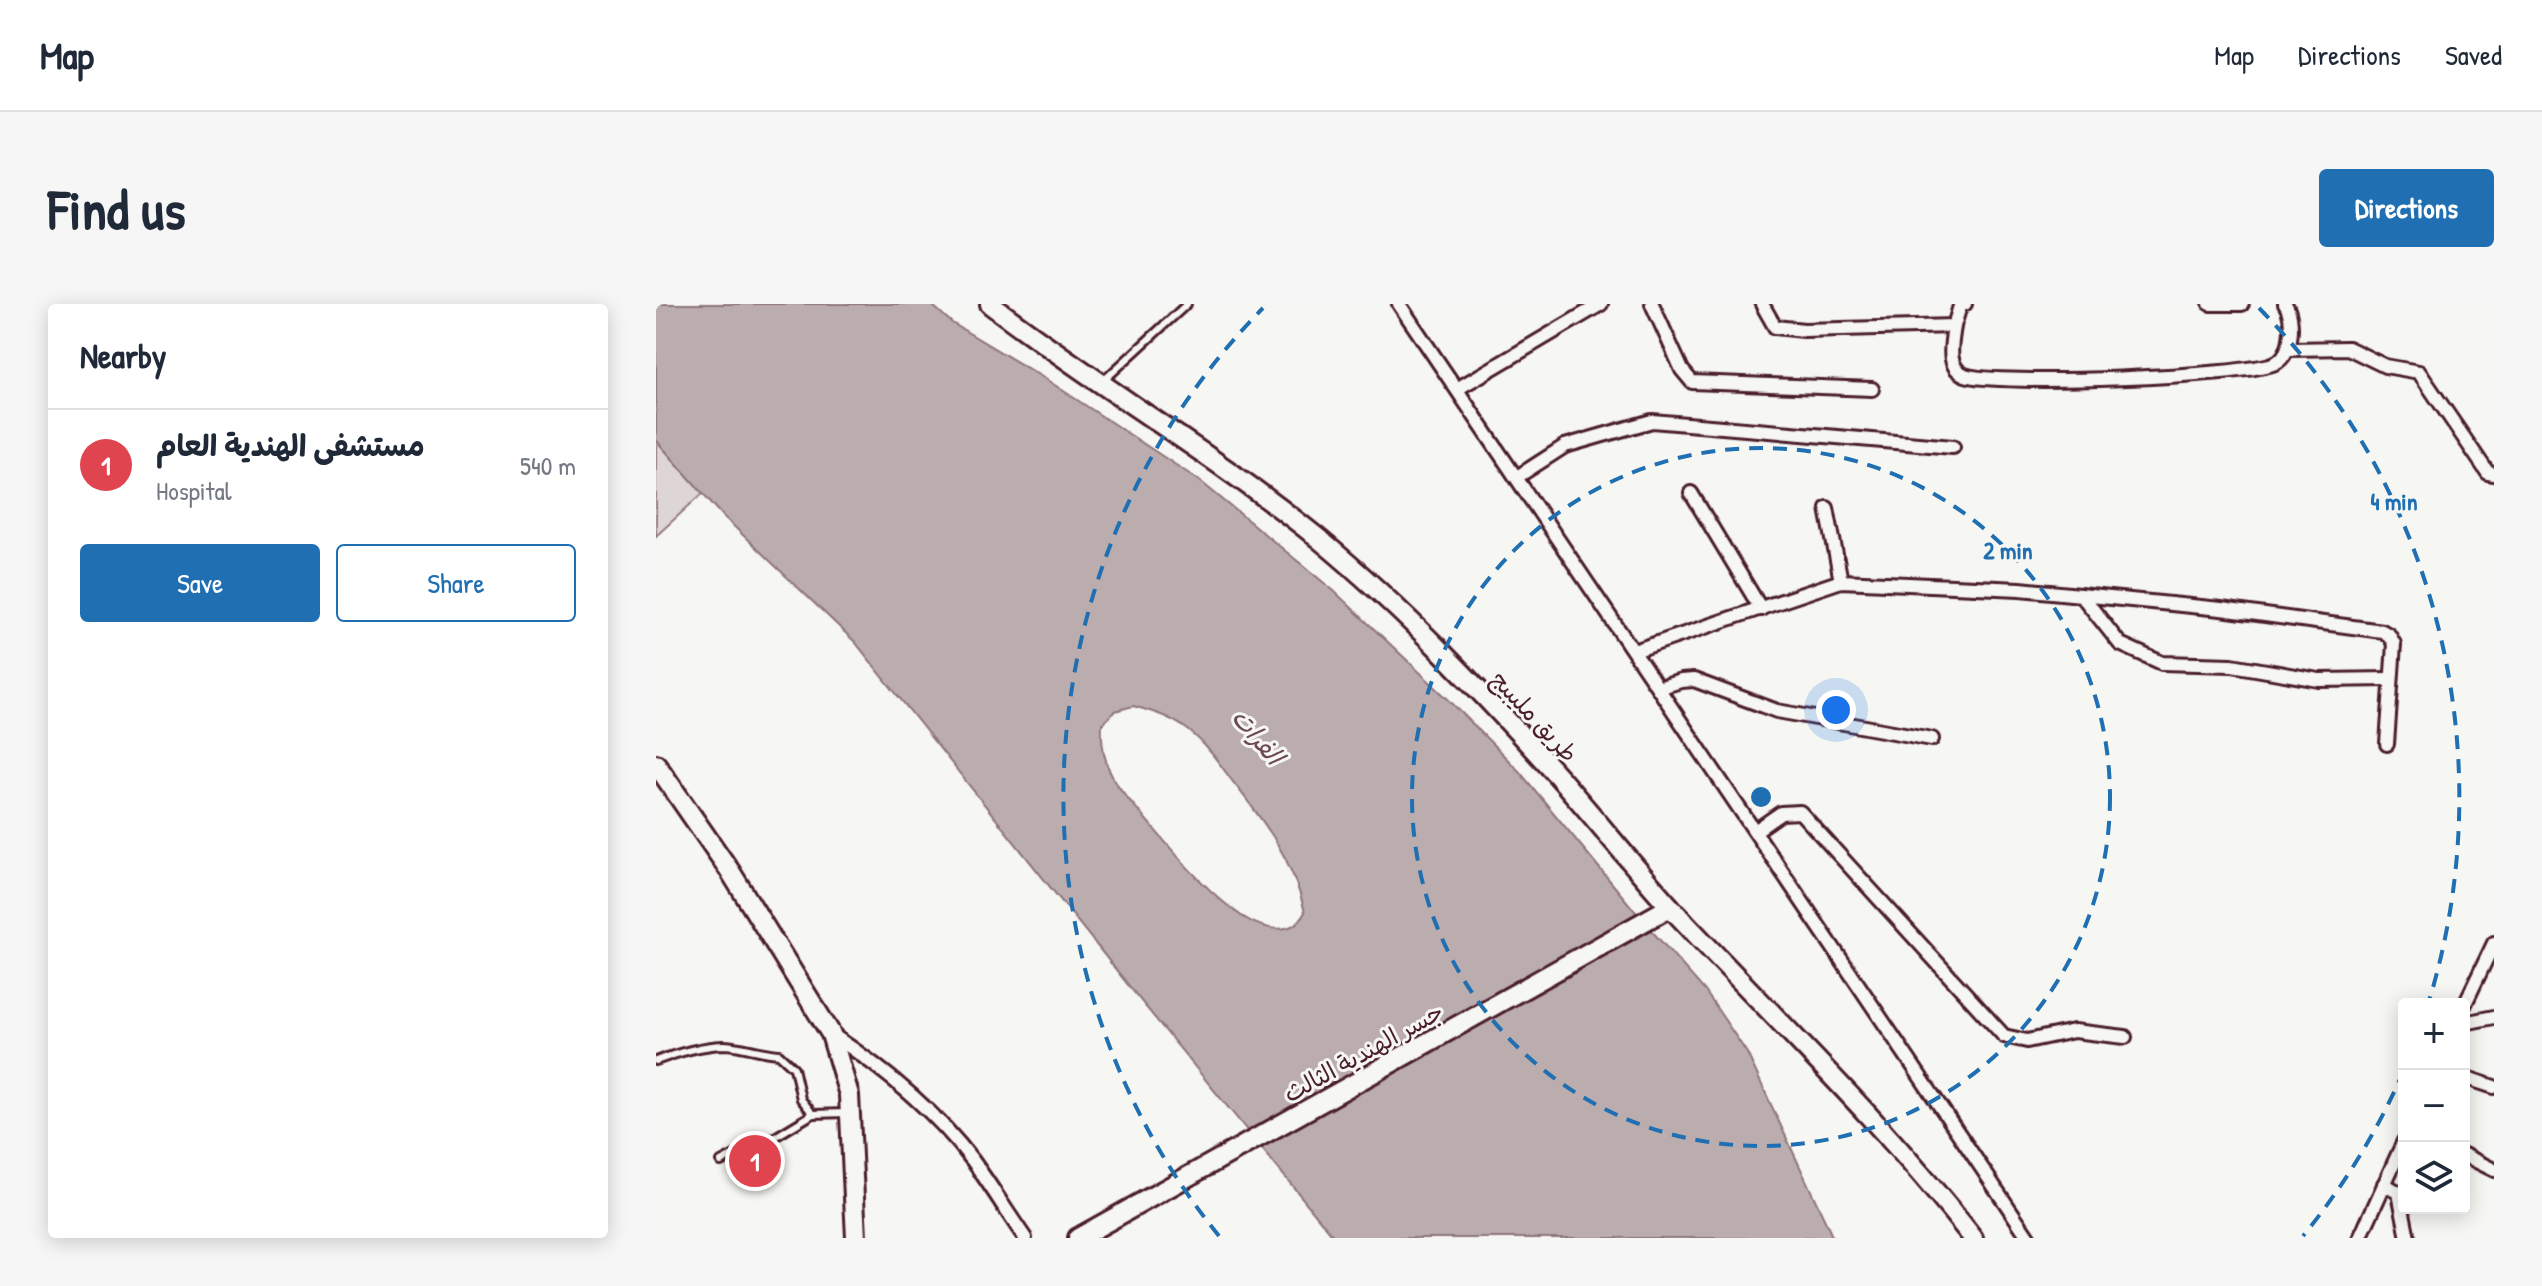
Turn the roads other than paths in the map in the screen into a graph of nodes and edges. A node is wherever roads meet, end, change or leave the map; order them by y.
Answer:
1 (990, 304) edge
2 (1187, 304) edge
3 (1399, 304) edge
4 (1601, 304) edge
5 (1652, 304) edge
6 (1762, 304) edge
7 (1965, 304) edge
8 (2210, 304) edge
9 (2242, 304) edge
10 (2285, 304) edge
11 (1954, 326) junction
12 (2289, 349) junction
13 (1102, 382) junction
14 (1457, 389) junction
15 (1872, 389) dead end
16 (1953, 447) dead end
17 (2494, 474) edge
18 (1517, 477) junction
19 (1691, 493) dead end
20 (1827, 508) dead end
21 (1841, 581) junction
22 (2082, 596) junction
23 (1761, 609) junction
24 (1634, 651) junction
25 (2391, 679) junction
26 (1658, 688) junction
27 (1932, 739) dead end
28 (2387, 744) dead end
29 (657, 767) edge
30 (1755, 831) junction
31 (1670, 907) junction
32 (2494, 943) edge
33 (2468, 998) edge
34 (2494, 1017) edge
35 (2470, 1022) edge
36 (831, 1034) junction
37 (2125, 1037) dead end
38 (656, 1061) edge
39 (2470, 1079) edge
40 (2494, 1087) edge
41 (850, 1113) junction
42 (813, 1114) junction
43 (2404, 1142) edge
44 (2470, 1158) edge
45 (721, 1162) dead end
46 (2494, 1170) edge
47 (2384, 1184) junction
48 (856, 1238) edge
49 (1025, 1238) edge
50 (1078, 1238) edge
51 (1973, 1238) edge
52 (2029, 1238) edge
53 (2360, 1238) edge
54 (2408, 1238) edge

1 - 13 street, طريق مليبيج
2 - 13 lane
3 - 14 street
4 - 14 street
5 - 15 street
6 - 11 street
7 - 11 street
8 - 9 street
10 - 12 street
11 - 12 street
12 - 17 street
13 - 31 street, طريق مليبيج
14 - 18 street
16 - 18 street
18 - 24 street
19 - 23 street
20 - 21 street
21 - 22 street
21 - 23 street
22 - 25 street
22 - 25 street
23 - 24 street
24 - 26 street
25 - 28 street
26 - 27 street
26 - 30 street
29 - 36 street
30 - 37 street
30 - 52 street
31 - 50 street, جسر الهندية الثالث
31 - 51 street, طريق مليبيج
32 - 33 street
34 - 35 street
36 - 41 street
36 - 49 street
38 - 42 lane
39 - 40 street
41 - 42 lane
41 - 48 street
42 - 45 lane
43 - 47 street
44 - 46 street
47 - 53 street
47 - 54 street

